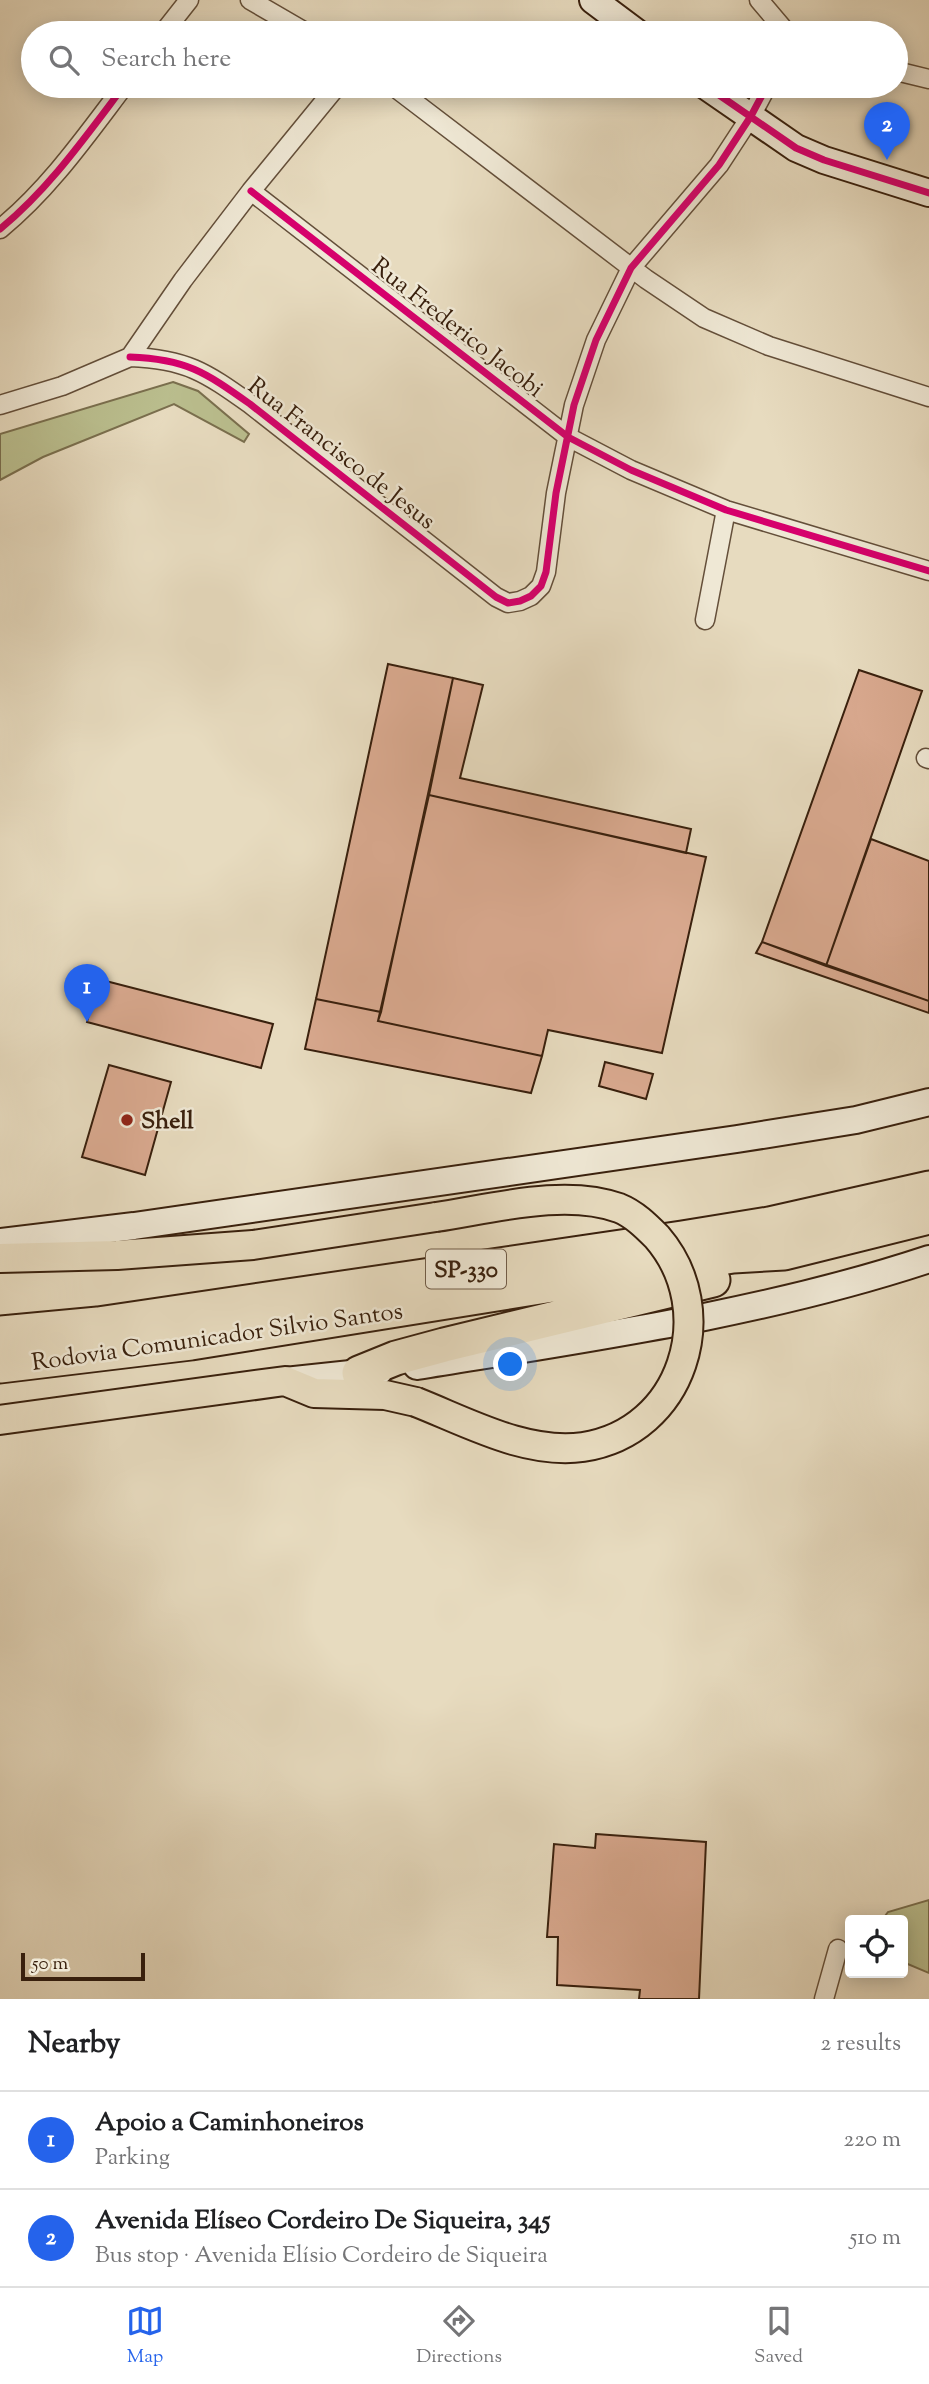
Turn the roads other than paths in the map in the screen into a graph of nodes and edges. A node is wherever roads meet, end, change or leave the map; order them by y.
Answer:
1 (189, 0) edge
2 (250, 0) edge
3 (593, 0) edge
4 (760, 0) edge
5 (172, 21) edge
6 (286, 21) edge
7 (621, 21) edge
8 (777, 21) edge
9 (908, 74) edge
10 (929, 79) edge
11 (115, 98) edge
12 (327, 98) edge
13 (409, 98) edge
14 (724, 98) edge
15 (761, 98) edge
16 (751, 116) junction
17 (251, 191) junction
18 (929, 193) edge
19 (0, 229) edge
20 (631, 268) junction
21 (130, 357) junction
22 (929, 397) edge
23 (0, 405) edge
24 (568, 438) junction
25 (726, 510) junction
26 (929, 571) edge
27 (705, 620) dead end
28 (929, 1102) edge
29 (929, 1188) edge
30 (929, 1217) edge
31 (0, 1242) edge
32 (784, 1252) junction
33 (0, 1258) edge
34 (929, 1259) edge
35 (0, 1333) edge
36 (0, 1366) edge
37 (359, 1373) junction
38 (285, 1381) junction
39 (0, 1420) edge
40 (838, 1949) dead end
41 (824, 1999) edge

1 - 5 street
2 - 6 street
3 - 7 main road
4 - 8 street
9 - 10 street
11 - 19 street
12 - 17 street
13 - 20 street
14 - 16 main road
15 - 16 street
16 - 18 main road
16 - 20 street
17 - 21 street
17 - 24 street, Rua Frederico Jacobi
20 - 22 street
20 - 24 street
21 - 23 street
21 - 24 street, Rua Francisco de Jesus
24 - 25 street, Rua Frederico Jacobi
25 - 26 street, Rua Frederico Jacobi
25 - 27 street
28 - 31 main road
29 - 35 highway, Rodovia Comunicador Silvio Santos / SP-330
30 - 32 highway, Rodovia Comunicador Silvio Santos / SP-330
32 - 36 highway, Rodovia Comunicador Silvio Santos / SP-330
32 - 37 highway
33 - 38 main road, bridge
34 - 37 main road
37 - 38 main road
38 - 39 main road
40 - 41 street

